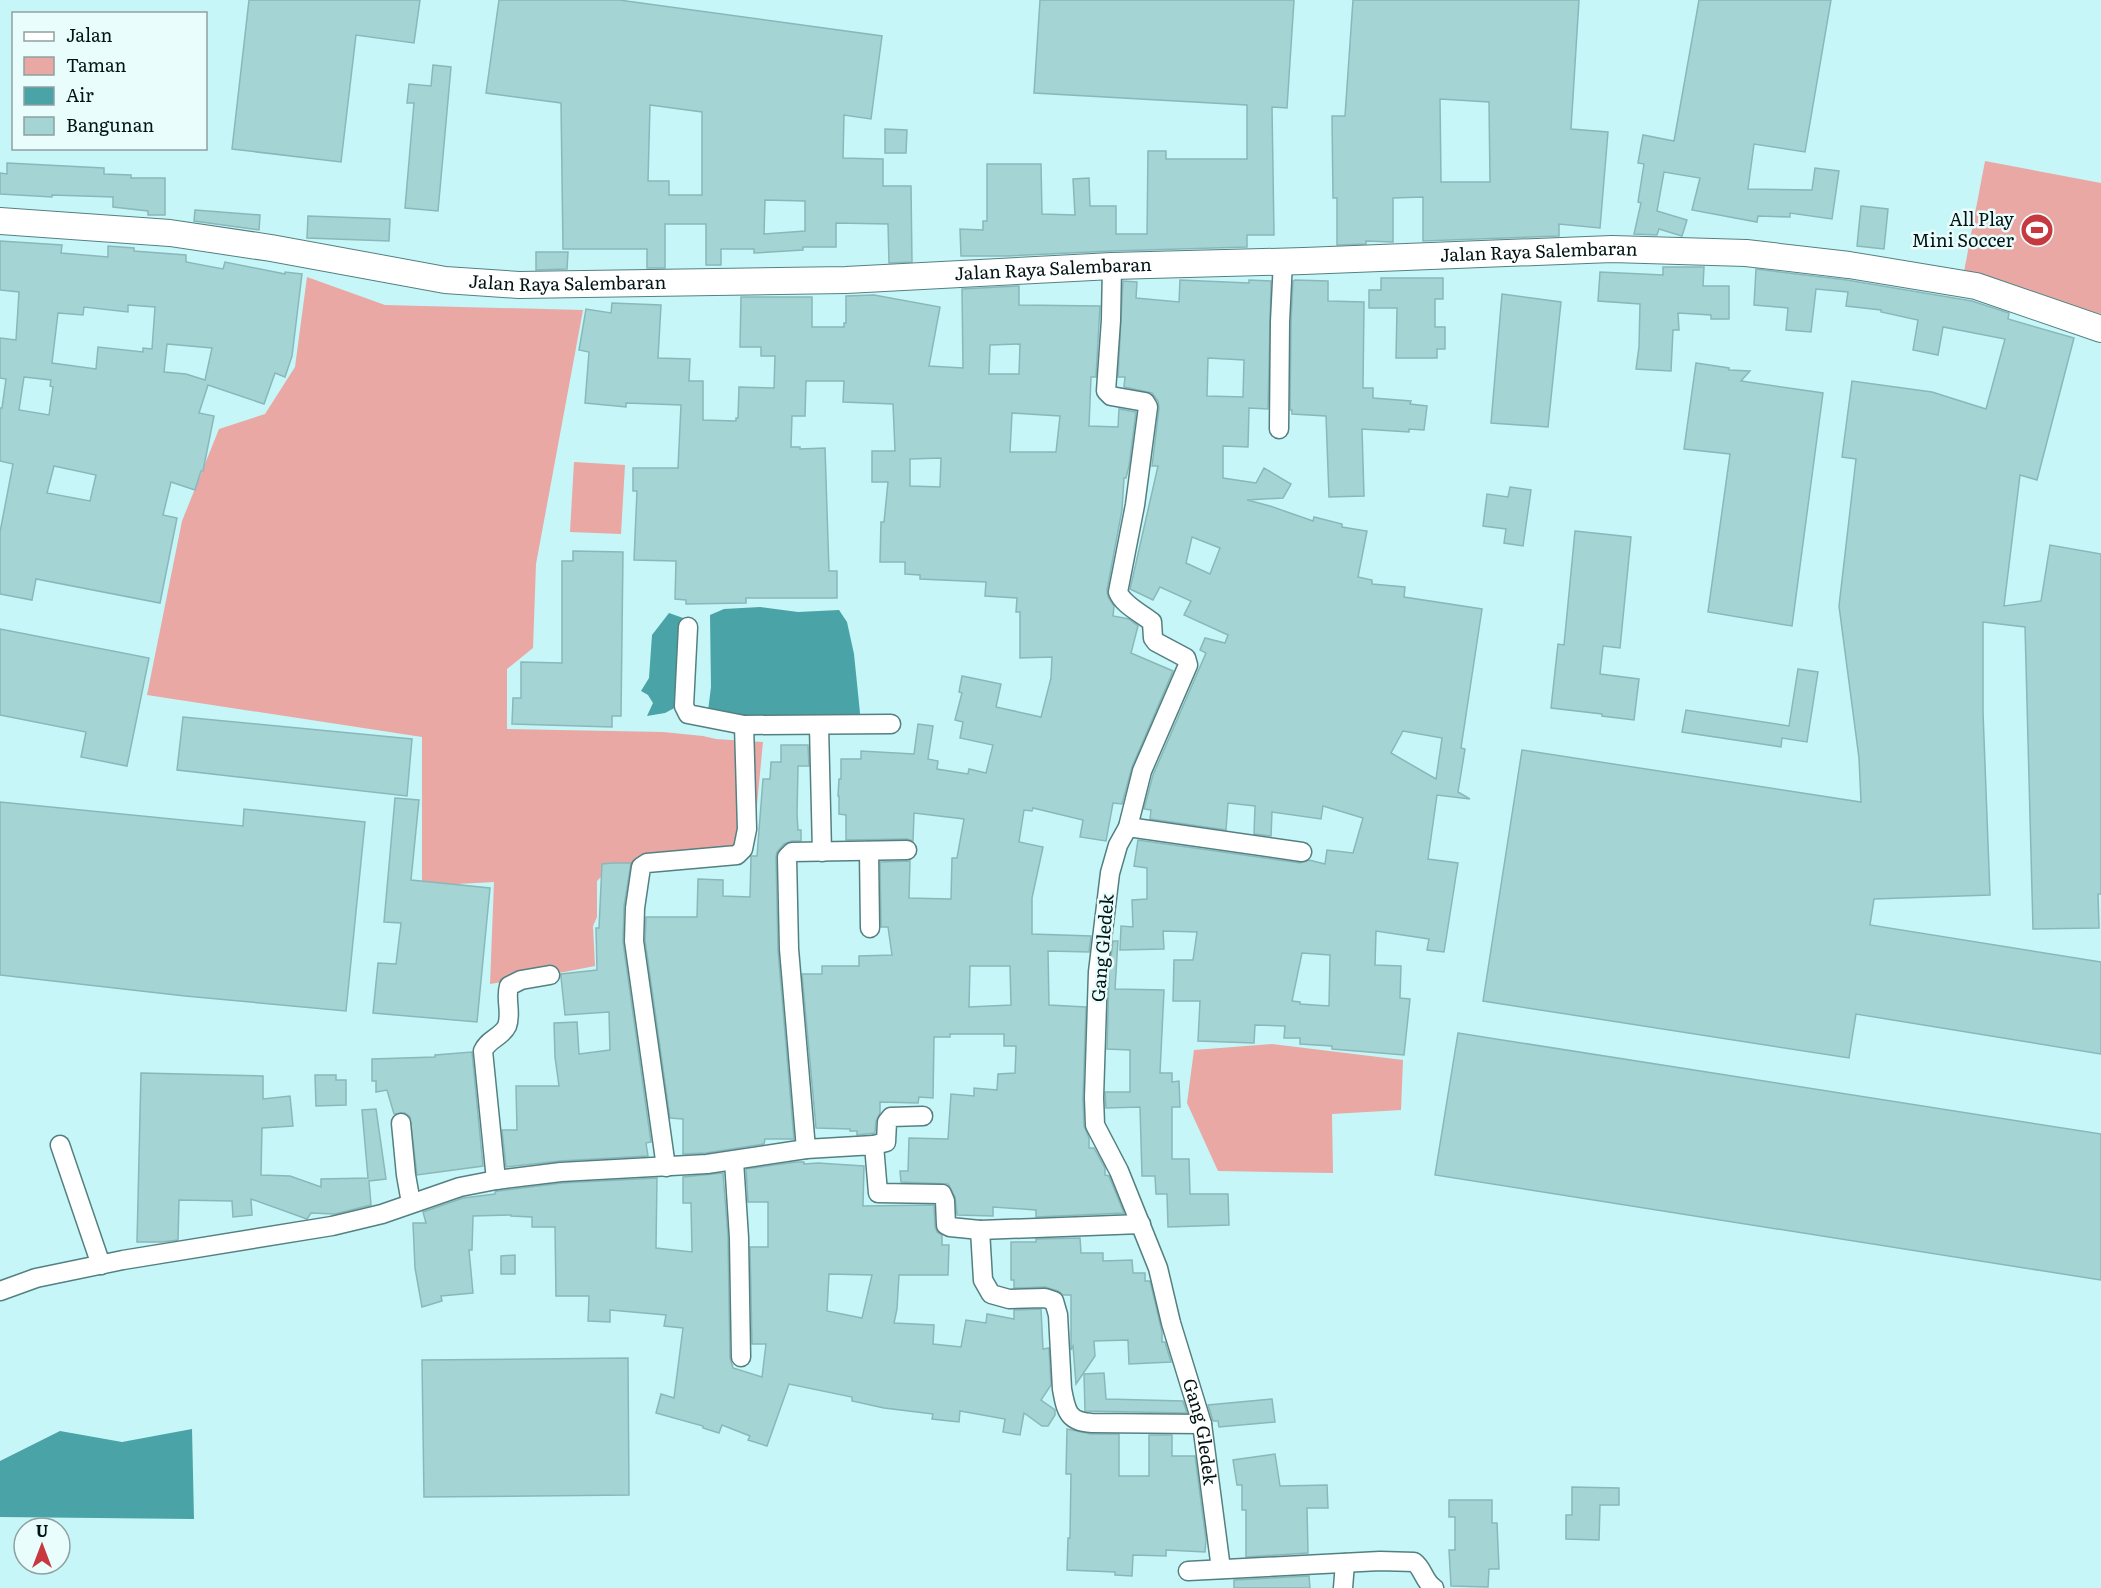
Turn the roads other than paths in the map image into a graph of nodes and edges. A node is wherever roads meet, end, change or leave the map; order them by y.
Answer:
1 (0, 220) edge
2 (1283, 261) junction
3 (1112, 266) junction
4 (2101, 329) edge
5 (1279, 429) dead end
6 (688, 627) dead end
7 (891, 724) dead end
8 (744, 725) junction
9 (819, 726) junction
10 (1128, 827) junction
11 (907, 850) dead end
12 (869, 851) junction
13 (822, 852) junction
14 (1302, 852) dead end
15 (870, 928) dead end
16 (550, 975) dead end
17 (923, 1116) dead end
18 (401, 1123) dead end
19 (874, 1144) junction
20 (60, 1145) dead end
21 (806, 1149) junction
22 (734, 1161) junction
23 (666, 1167) junction
24 (496, 1180) junction
25 (411, 1203) junction
26 (1141, 1224) junction
27 (980, 1230) junction
28 (101, 1265) junction
29 (0, 1290) edge
30 (741, 1357) dead end
31 (1202, 1424) junction
32 (1345, 1563) junction
33 (1221, 1569) junction
34 (1188, 1571) dead end
35 (1343, 1588) edge
36 (1434, 1588) edge

1 - 3 main road, Jalan Raya Salembaran
2 - 3 main road, Jalan Raya Salembaran
2 - 4 main road, Jalan Raya Salembaran
2 - 5 street
3 - 10 street, Gang Gledek
6 - 8 street
7 - 9 street
8 - 9 street
8 - 23 street
9 - 13 street
10 - 14 street
10 - 26 street, Gang Gledek
11 - 12 street
12 - 13 street
12 - 15 street
13 - 21 street
16 - 24 street
17 - 19 street
18 - 25 street
19 - 21 street
19 - 27 street
20 - 28 street
21 - 22 street
22 - 23 street
22 - 30 street
23 - 24 street
24 - 25 street
25 - 28 street
26 - 27 street
26 - 31 street, Gang Gledek
27 - 31 street
28 - 29 street
31 - 33 street, Gang Gledek
32 - 33 street
32 - 35 street
32 - 36 street
33 - 34 street

